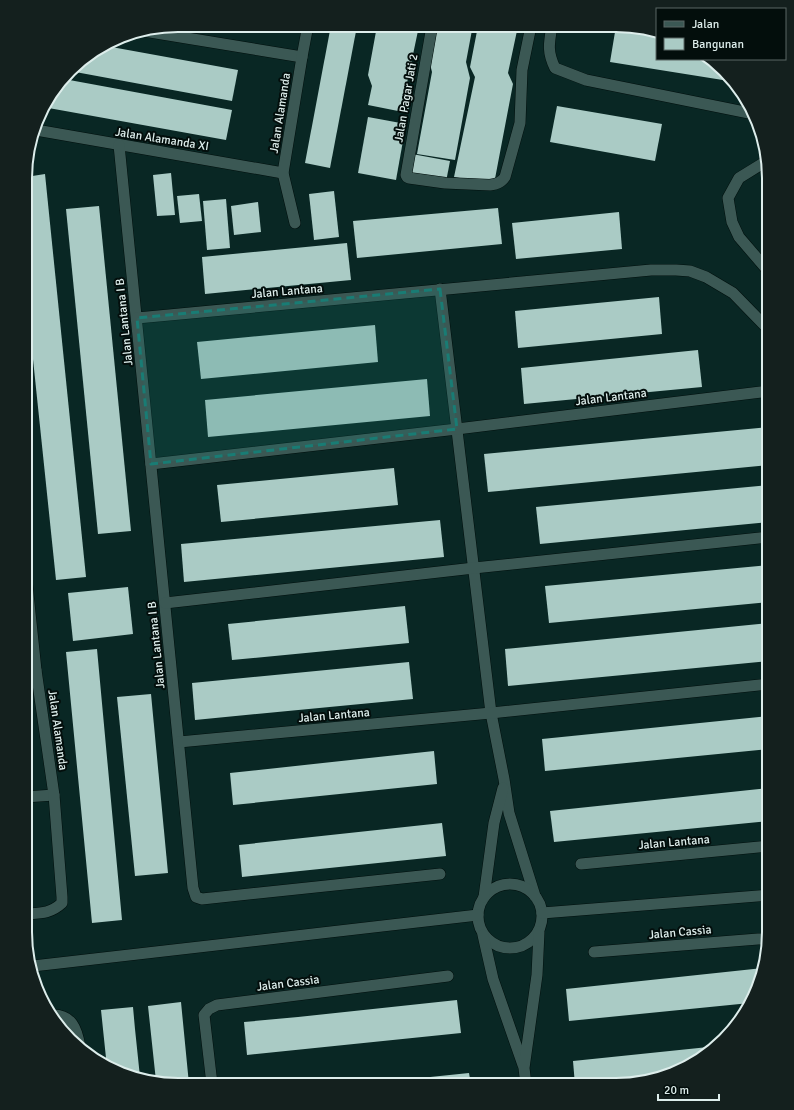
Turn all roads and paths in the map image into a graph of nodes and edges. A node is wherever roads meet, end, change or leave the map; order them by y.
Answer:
1 (307, 32) edge
2 (431, 32) edge
3 (529, 32) edge
4 (551, 32) edge
5 (158, 33) edge
6 (302, 57) junction
7 (747, 113) edge
8 (40, 131) edge
9 (120, 145) junction
10 (762, 164) edge
11 (283, 174) junction
12 (295, 223) dead end
13 (762, 264) edge
14 (440, 289) junction
15 (137, 318) junction
16 (762, 323) edge
17 (762, 392) edge
18 (457, 429) junction
19 (151, 464) junction
20 (762, 538) edge
21 (474, 568) junction
22 (165, 603) junction
23 (32, 675) edge
24 (762, 685) edge
25 (491, 714) junction
26 (179, 742) junction
27 (504, 783) junction
28 (54, 794) junction
29 (32, 796) edge
30 (762, 847) edge
31 (581, 864) dead end
32 (440, 874) dead end
33 (535, 896) junction
34 (762, 896) edge
35 (484, 897) junction
36 (32, 913) edge
37 (542, 913) junction
38 (478, 915) junction
39 (539, 932) junction
40 (482, 933) junction
41 (762, 939) edge
42 (594, 952) dead end
43 (36, 966) edge
44 (448, 976) dead end
45 (58, 1015) edge
46 (78, 1038) edge
47 (524, 1068) junction
48 (211, 1078) edge
49 (525, 1078) edge

1 - 6 street, Jalan Alamanda
2 - 3 street, Jalan Pagar Jati 2
4 - 7 street
5 - 6 street, Jalan Alamanda
6 - 11 street, Jalan Alamanda
8 - 9 street, Jalan Alamanda XI
9 - 11 street, Jalan Alamanda XI
9 - 15 street, Jalan Lantana I B
10 - 13 street
11 - 12 street
14 - 15 street, Jalan Lantana
14 - 16 street, Jalan Lantana
14 - 18 street
15 - 19 street, Jalan Lantana I B
17 - 18 street, Jalan Lantana
18 - 19 street, Jalan Lantana
18 - 21 street
19 - 22 street, Jalan Lantana I B
20 - 21 street
21 - 22 street
21 - 25 street
22 - 26 street, Jalan Lantana I B
23 - 28 street, Jalan Alamanda
24 - 25 street, Jalan Lantana
25 - 26 street, Jalan Lantana
25 - 27 street
26 - 32 street, Jalan Lantana I B
27 - 33 street
27 - 35 street
28 - 29 street
28 - 36 street, Jalan Alamanda
30 - 31 street, Jalan Lantana
33 - 35 street
33 - 37 street
34 - 37 street
35 - 38 street
37 - 39 street
38 - 40 street
38 - 43 street
39 - 40 street
39 - 47 street
40 - 47 street
41 - 42 street, Jalan Cassia
44 - 48 street, Jalan Cassia
45 - 46 street
47 - 49 street

